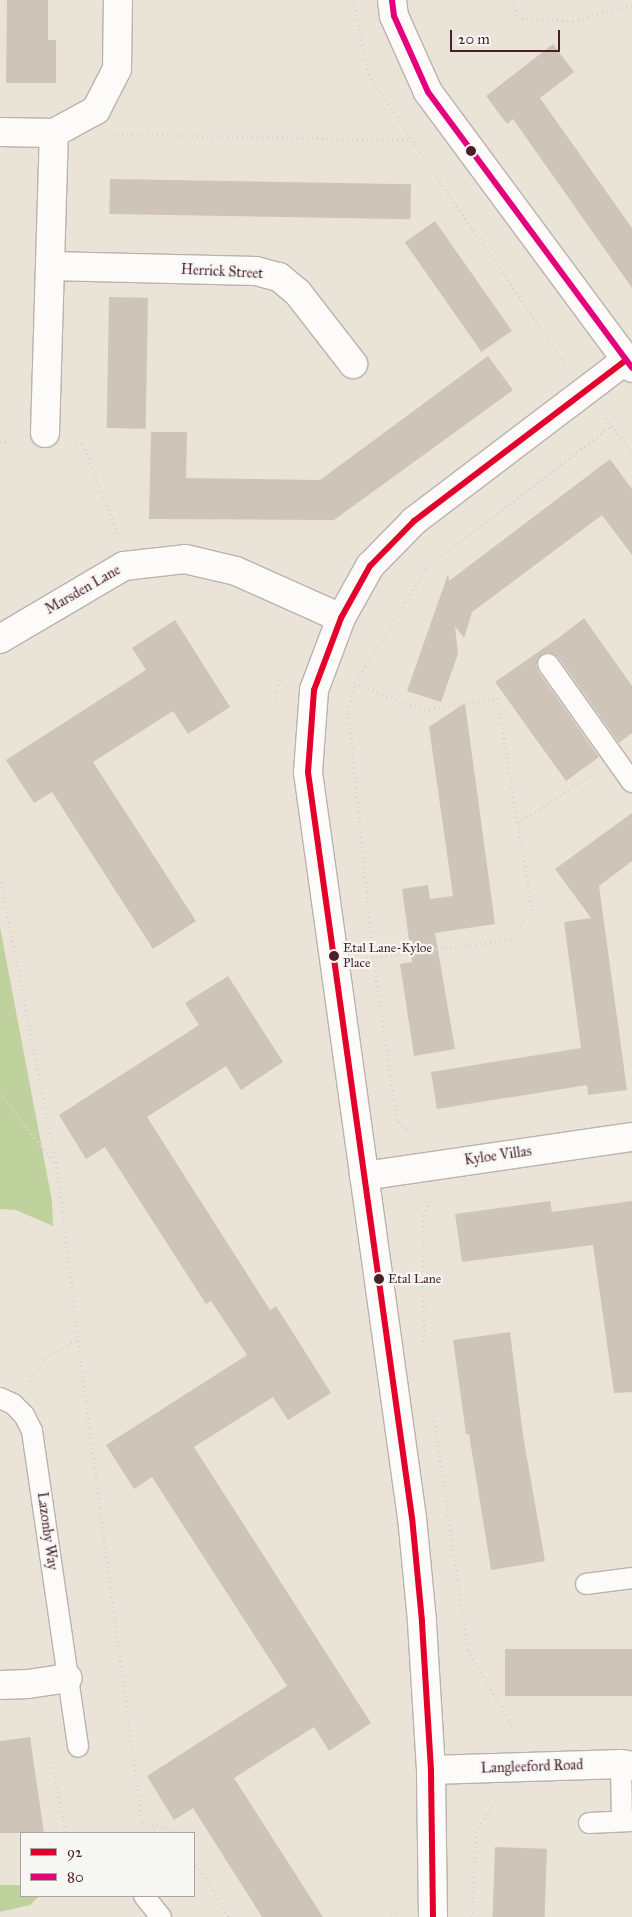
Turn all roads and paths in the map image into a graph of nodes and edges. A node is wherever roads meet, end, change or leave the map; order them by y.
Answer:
1 (118, 0) edge
2 (352, 0) edge
3 (392, 0) edge
4 (513, 0) edge
5 (632, 4) edge
6 (0, 132) edge
7 (54, 133) junction
8 (113, 134) dead end
9 (411, 140) junction
10 (50, 266) junction
11 (353, 364) dead end
12 (629, 364) edge
13 (585, 392) junction
14 (45, 433) dead end
15 (0, 442) edge
16 (18, 442) dead end
17 (73, 444) dead end
18 (632, 454) edge
19 (124, 566) junction
20 (341, 618) junction
21 (0, 638) edge
22 (548, 664) dead end
23 (321, 671) junction
24 (615, 758) junction
25 (632, 782) edge
26 (518, 823) junction
27 (0, 877) edge
28 (334, 962) junction
29 (0, 1094) edge
30 (632, 1137) edge
31 (57, 1167) junction
32 (364, 1176) junction
33 (78, 1338) junction
34 (6, 1401) edge
35 (632, 1578) edge
36 (586, 1584) dead end
37 (68, 1678) junction
38 (0, 1685) edge
39 (78, 1747) joint
40 (626, 1765) edge
41 (431, 1770) junction
42 (627, 1821) edge
43 (589, 1823) dead end
44 (157, 1826) junction
45 (68, 1832) edge
46 (151, 1832) edge
47 (176, 1832) edge
48 (195, 1862) edge
49 (145, 1897) edge
50 (161, 1917) edge
51 (229, 1917) edge
52 (433, 1917) edge

1 - 7 street
2 - 9 path
3 - 12 street
4 - 5 path
6 - 7 street
7 - 10 street
8 - 9 path
9 - 13 path
10 - 11 street, Herrick Street
10 - 14 street
12 - 13 street
13 - 18 path
13 - 20 street
15 - 16 path
17 - 19 path
19 - 20 street, Marsden Lane
19 - 21 street, Marsden Lane
20 - 23 street
22 - 24 lane
23 - 26 path
23 - 28 street
24 - 25 lane
24 - 26 path
26 - 28 path
27 - 31 path
28 - 32 street
29 - 31 path
30 - 32 street, Kyloe Villas
31 - 33 path
32 - 41 street
33 - 34 path
33 - 44 path
34 - 37 lane, Lazonby Way
35 - 36 lane
37 - 38 street
37 - 39 lane, Lazonby Way
39 - 45 path
40 - 41 street, Langleeford Road
40 - 42 lane
41 - 52 street
42 - 43 lane
44 - 46 path
44 - 47 path
48 - 51 path
49 - 50 lane

